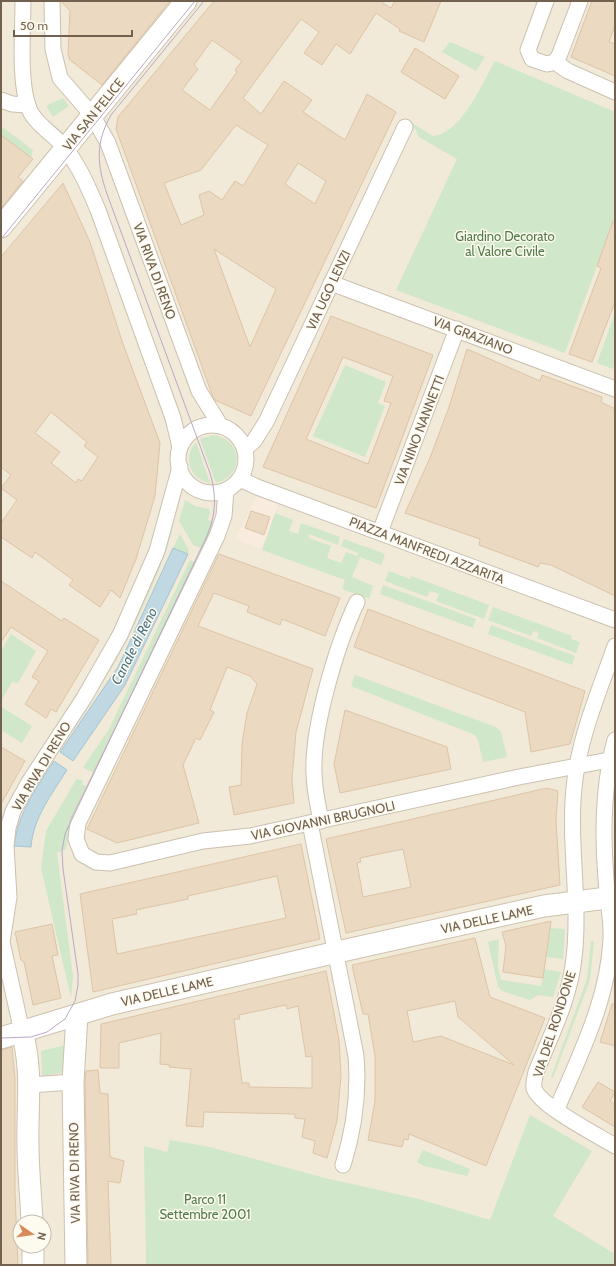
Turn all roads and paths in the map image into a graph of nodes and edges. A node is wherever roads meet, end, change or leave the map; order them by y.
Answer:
1 (23, 1) edge
2 (52, 1) edge
3 (186, 1) edge
4 (546, 1) edge
5 (580, 1) edge
6 (555, 62) junction
7 (615, 92) edge
8 (1, 100) edge
9 (28, 106) junction
10 (92, 115) junction
11 (405, 128) dead end
12 (65, 148) junction
13 (1, 227) edge
14 (332, 283) junction
15 (457, 329) junction
16 (615, 389) edge
17 (220, 425) junction
18 (180, 447) junction
19 (245, 449) junction
20 (180, 467) junction
21 (240, 479) junction
22 (226, 490) junction
23 (380, 532) junction
24 (357, 602) dead end
25 (615, 620) edge
26 (615, 646) edge
27 (615, 740) edge
28 (610, 760) junction
29 (577, 767) junction
30 (316, 822) junction
31 (611, 898) edge
32 (576, 902) junction
33 (336, 952) junction
34 (76, 1015) junction
35 (22, 1032) junction
36 (1, 1038) edge
37 (73, 1082) junction
38 (30, 1085) junction
39 (558, 1111) junction
40 (615, 1146) edge
41 (343, 1165) dead end
42 (32, 1214) edge
43 (33, 1254) edge
44 (33, 1265) edge
45 (76, 1265) edge

1 - 9 street
2 - 10 street, VIA RIVA DI RENO
3 - 10 street, VIA SAN FELICE
4 - 6 street
5 - 6 street
6 - 7 street
8 - 9 street
9 - 12 street
10 - 12 street, VIA SAN FELICE
10 - 17 street, VIA RIVA DI RENO
11 - 14 street, VIA UGO LENZI
12 - 13 street, VIA SAN FELICE
12 - 18 street
14 - 15 street, VIA GRAZIANO
14 - 19 street, VIA UGO LENZI
15 - 16 street, VIA GRAZIANO
15 - 23 street, VIA NINO NANNETTI
17 - 18 street
17 - 19 street
18 - 20 street
19 - 21 street
20 - 22 street
20 - 35 street, VIA RIVA DI RENO
21 - 22 street
21 - 23 street, PIAZZA MANFREDI AZZARITA
22 - 30 street, VIA GIOVANNI BRUGNOLI
23 - 25 street, PIAZZA MANFREDI AZZARITA
24 - 30 street
26 - 29 street, VIA DEL RONDONE
27 - 28 street
28 - 29 street, VIA GIOVANNI BRUGNOLI
28 - 31 street
29 - 30 street, VIA GIOVANNI BRUGNOLI
29 - 32 street, VIA DEL RONDONE
30 - 33 street
31 - 32 street, VIA DELLE LAME
31 - 39 street
32 - 33 street, VIA DELLE LAME
32 - 39 street, VIA DEL RONDONE
33 - 34 street, VIA DELLE LAME
33 - 41 street
34 - 35 street, VIA DELLE LAME
34 - 37 street, VIA RIVA DI RENO
35 - 36 street, VIA DELLE LAME
35 - 38 street, VIA RIVA DI RENO
37 - 38 street
37 - 45 street, VIA RIVA DI RENO
38 - 42 street, VIA RIVA DI RENO
39 - 40 street, VIA DEL RONDONE
43 - 44 street

